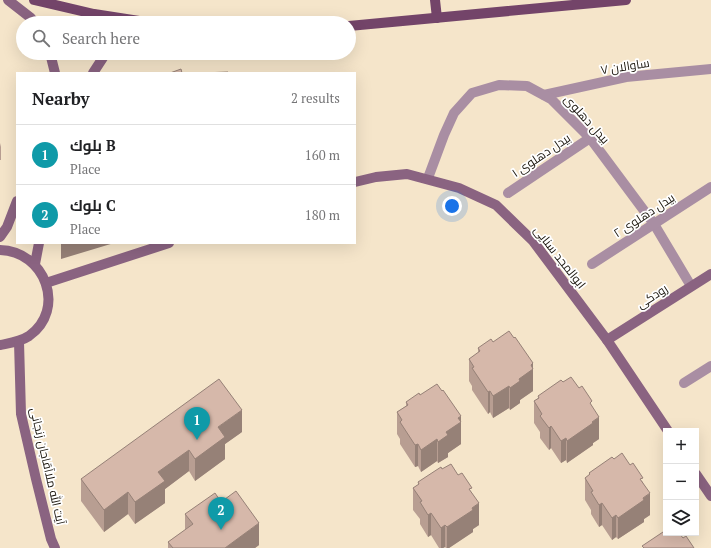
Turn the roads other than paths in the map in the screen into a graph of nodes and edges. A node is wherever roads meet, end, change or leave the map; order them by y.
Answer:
1 (8, 0) edge
2 (34, 0) edge
3 (435, 0) edge
4 (626, 0) edge
5 (28, 16) edge
6 (107, 16) edge
7 (437, 18) junction
8 (356, 25) edge
9 (52, 60) edge
10 (101, 60) edge
11 (711, 69) edge
12 (55, 72) edge
13 (94, 72) edge
14 (544, 95) junction
15 (590, 138) junction
16 (428, 178) junction
17 (356, 182) edge
18 (711, 187) edge
19 (508, 193) dead end
20 (16, 204) edge
21 (654, 224) junction
22 (0, 237) edge
23 (39, 244) edge
24 (166, 244) edge
25 (0, 250) edge
26 (35, 264) junction
27 (592, 264) dead end
28 (711, 274) edge
29 (46, 283) junction
30 (692, 286) junction
31 (607, 340) junction
32 (19, 342) junction
33 (0, 345) edge
34 (711, 366) edge
35 (684, 383) dead end
36 (666, 428) edge
37 (699, 478) edge
38 (711, 496) edge
39 (55, 548) edge

1 - 5 main road
2 - 6 main road
3 - 7 main road
4 - 7 main road
7 - 8 main road
9 - 12 main road
10 - 13 main road
11 - 14 street, ساوالان ۷
14 - 15 street, بیدل دهلوی
14 - 16 street, بیدل دهلوی
15 - 19 street, بیدل دهلوی ۱
15 - 21 street, بیدل دهلوی
16 - 17 main road, ابوالمجد سنایی
16 - 31 main road, ابوالمجد سنایی
18 - 21 street, بیدل دهلوی ۲
20 - 22 main road
21 - 27 street, بیدل دهلوی ۲
21 - 30 street, بیدل دهلوی
23 - 26 main road
24 - 29 main road
25 - 26 main road
26 - 29 main road
28 - 30 main road, رودکی
29 - 32 main road
30 - 31 main road, رودکی
31 - 36 main road, ابوالمجد سنایی
32 - 33 main road
32 - 39 main road, آیت الله ملاآقاجان زنجانی
34 - 35 street
37 - 38 main road

